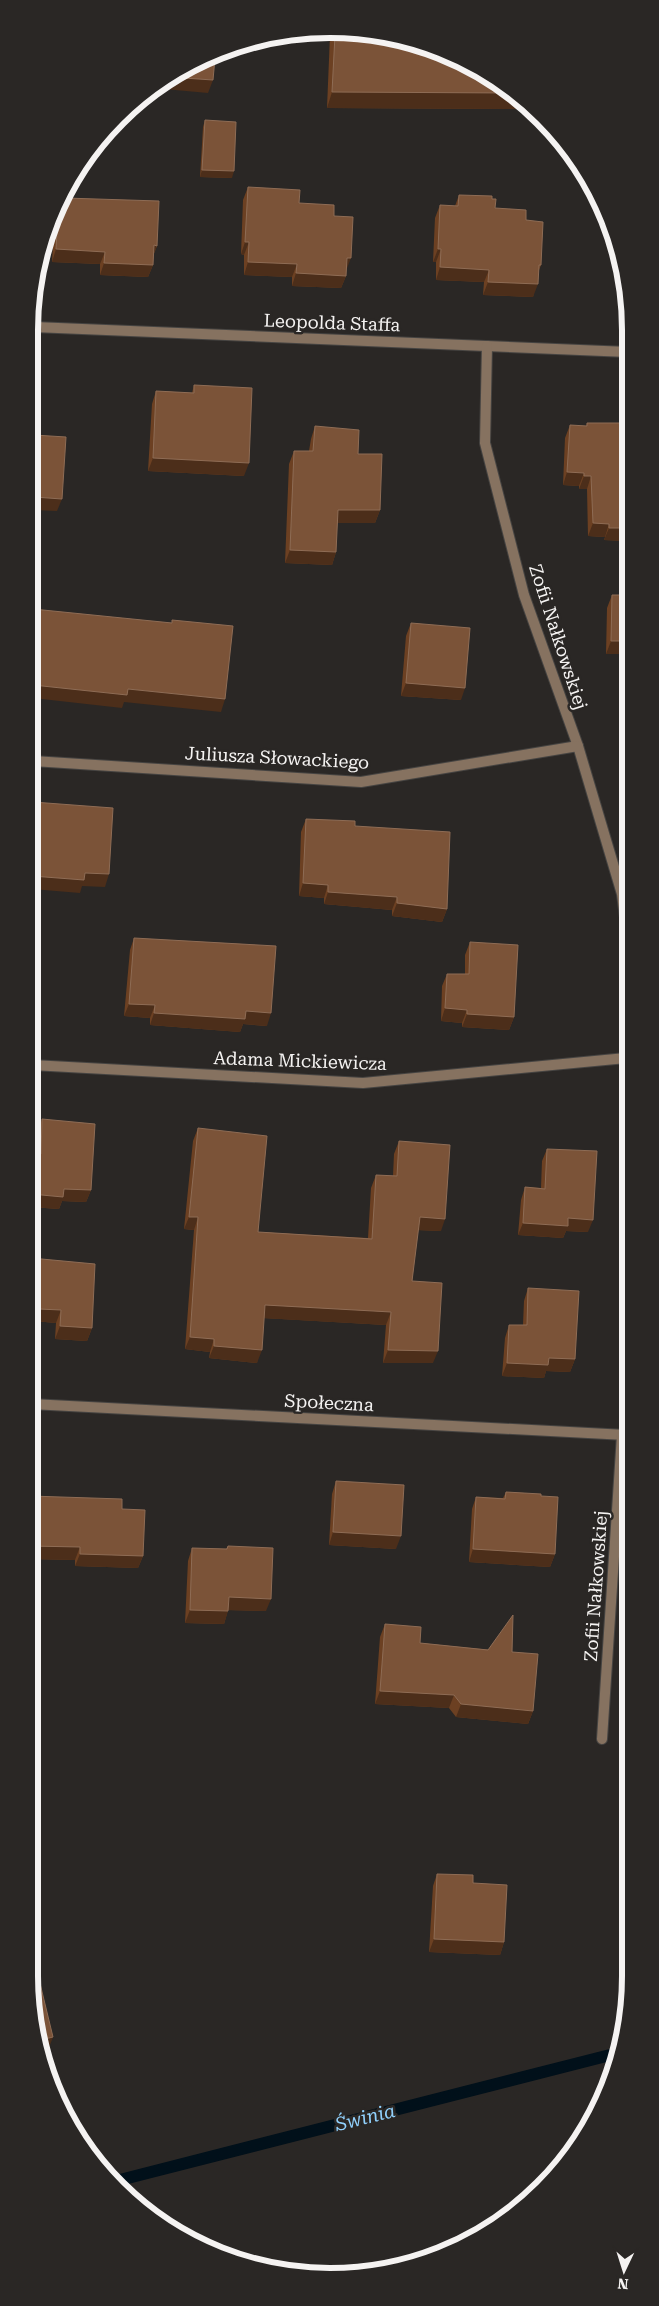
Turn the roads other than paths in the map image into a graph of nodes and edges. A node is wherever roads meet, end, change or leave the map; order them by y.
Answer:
1 (38, 327) edge
2 (487, 346) junction
3 (622, 352) edge
4 (578, 746) junction
5 (38, 761) edge
6 (622, 894) edge
7 (622, 1058) edge
8 (38, 1065) edge
9 (38, 1404) edge
10 (622, 1435) edge
11 (622, 1463) edge
12 (602, 1739) dead end

1 - 2 street, Leopolda Staffa
2 - 3 street, Leopolda Staffa
2 - 4 street, Zofii Nałkowskiej
4 - 5 street, Juliusza Słowackiego
4 - 6 street, Zofii Nałkowskiej
7 - 8 street, Adama Mickiewicza
9 - 10 street, Społeczna
11 - 12 street, Zofii Nałkowskiej

